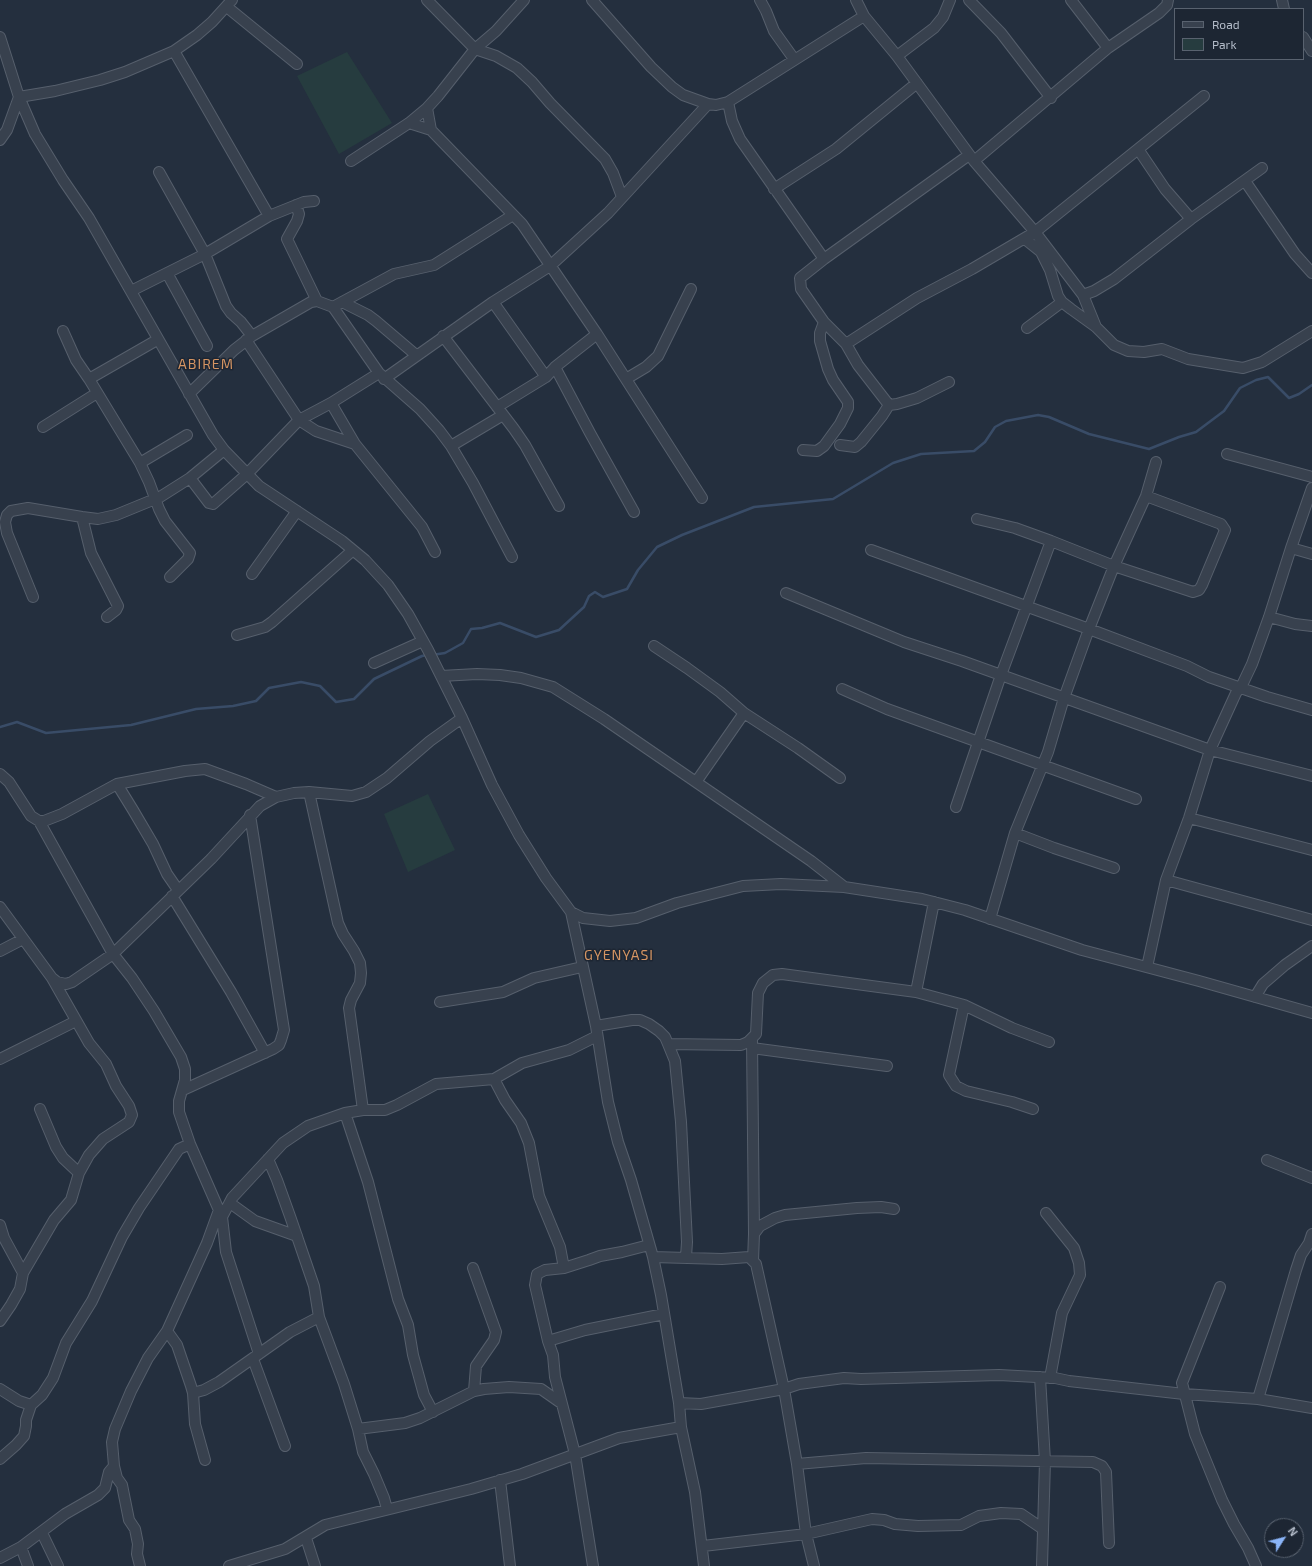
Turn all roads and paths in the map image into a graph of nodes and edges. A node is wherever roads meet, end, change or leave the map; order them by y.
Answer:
1 (427, 0) edge
2 (524, 0) edge
3 (592, 0) edge
4 (760, 0) edge
5 (856, 0) edge
6 (950, 0) edge
7 (969, 0) edge
8 (1071, 0) edge
9 (1168, 0) edge
10 (229, 3) edge
11 (864, 16) junction
12 (0, 37) edge
13 (1304, 39) edge
14 (1108, 48) junction
15 (475, 49) junction
16 (174, 51) junction
17 (1312, 51) edge
18 (897, 56) junction
19 (794, 59) junction
20 (297, 64) dead end
21 (917, 83) junction
22 (1204, 96) dead end
23 (19, 97) junction
24 (1051, 98) junction
25 (728, 102) junction
26 (712, 105) junction
27 (427, 108) junction
28 (732, 121) junction
29 (409, 122) junction
30 (431, 130) junction
31 (0, 140) edge
32 (1138, 149) junction
33 (971, 158) junction
34 (351, 162) dead end
35 (1262, 168) dead end
36 (159, 172) dead end
37 (1245, 181) junction
38 (774, 189) junction
39 (622, 197) junction
40 (314, 201) dead end
41 (296, 205) junction
42 (269, 216) junction
43 (513, 216) junction
44 (1191, 219) junction
45 (1038, 236) junction
46 (1025, 239) junction
47 (1041, 252) junction
48 (205, 254) junction
49 (824, 259) junction
50 (1056, 259) junction
51 (550, 266) junction
52 (167, 273) junction
53 (1312, 273) edge
54 (690, 289) dead end
55 (130, 291) junction
56 (1083, 295) junction
57 (317, 301) junction
58 (493, 302) junction
59 (1062, 302) junction
60 (338, 305) junction
61 (824, 322) junction
62 (1096, 327) junction
63 (1027, 328) dead end
64 (63, 331) dead end
65 (1312, 331) edge
66 (597, 334) junction
67 (443, 336) junction
68 (249, 338) junction
69 (158, 340) junction
70 (846, 344) junction
71 (207, 346) dead end
72 (416, 355) junction
73 (555, 367) junction
74 (381, 376) junction
75 (546, 377) junction
76 (89, 379) junction
77 (626, 379) junction
78 (949, 382) dead end
79 (97, 393) junction
80 (189, 394) junction
81 (332, 403) junction
82 (889, 405) junction
83 (500, 411) junction
84 (299, 420) junction
85 (43, 427) dead end
86 (187, 435) dead end
87 (355, 444) junction
88 (840, 445) dead end
89 (450, 446) junction
90 (224, 450) junction
91 (803, 450) dead end
92 (1227, 454) dead end
93 (1156, 462) dead end
94 (140, 463) junction
95 (247, 474) junction
96 (1312, 477) edge
97 (190, 478) junction
98 (1312, 488) edge
99 (1146, 496) junction
100 (702, 498) dead end
101 (155, 499) junction
102 (558, 506) dead end
103 (297, 511) junction
104 (634, 512) dead end
105 (82, 518) junction
106 (977, 519) dead end
107 (1051, 541) junction
108 (1291, 548) junction
109 (353, 550) junction
110 (871, 550) dead end
111 (435, 552) dead end
112 (1312, 554) edge
113 (512, 557) dead end
114 (1114, 566) junction
115 (252, 574) dead end
116 (170, 577) dead end
117 (786, 593) dead end
118 (33, 597) dead end
119 (1026, 607) junction
120 (108, 617) dead end
121 (1269, 617) junction
122 (1312, 626) edge
123 (1089, 629) junction
124 (237, 635) dead end
125 (654, 646) dead end
126 (428, 650) junction
127 (374, 663) dead end
128 (1001, 675) junction
129 (441, 676) junction
130 (1240, 687) junction
131 (842, 689) dead end
132 (1064, 698) junction
133 (1312, 710) edge
134 (744, 713) junction
135 (462, 718) junction
136 (977, 742) junction
137 (1210, 750) junction
138 (1043, 766) junction
139 (0, 774) edge
140 (1312, 776) edge
141 (840, 778) dead end
142 (696, 782) junction
143 (117, 784) junction
144 (310, 792) junction
145 (276, 797) junction
146 (1136, 799) dead end
147 (956, 807) dead end
148 (250, 815) junction
149 (1189, 818) junction
150 (39, 821) junction
151 (1015, 833) junction
152 (1312, 850) edge
153 (1114, 868) dead end
154 (1166, 880) junction
155 (844, 887) junction
156 (175, 893) junction
157 (934, 902) junction
158 (0, 907) edge
159 (571, 912) junction
160 (990, 918) junction
161 (1312, 920) edge
162 (23, 940) junction
163 (1312, 946) edge
164 (0, 951) edge
165 (113, 954) junction
166 (582, 967) junction
167 (1147, 967) junction
168 (52, 978) junction
169 (916, 992) junction
170 (1255, 997) junction
171 (440, 1002) dead end
172 (964, 1005) junction
173 (1312, 1013) edge
174 (76, 1021) junction
175 (596, 1031) junction
176 (1049, 1042) dead end
177 (752, 1043) junction
178 (668, 1044) junction
179 (265, 1053) junction
180 (0, 1059) edge
181 (887, 1066) dead end
182 (494, 1079) junction
183 (182, 1090) junction
184 (40, 1109) dead end
185 (1033, 1109) dead end
186 (363, 1110) junction
187 (345, 1113) junction
188 (190, 1144) junction
189 (268, 1159) junction
190 (1268, 1160) dead end
191 (79, 1173) junction
192 (1312, 1178) edge
193 (231, 1201) junction
194 (894, 1208) dead end
195 (219, 1209) junction
196 (1046, 1213) dead end
197 (0, 1225) edge
198 (754, 1234) junction
199 (297, 1236) junction
200 (1311, 1240) edge
201 (649, 1245) junction
202 (653, 1257) junction
203 (686, 1257) junction
204 (753, 1260) junction
205 (473, 1268) dead end
206 (564, 1268) junction
207 (23, 1273) junction
208 (1220, 1288) dead end
209 (664, 1314) junction
210 (319, 1317) junction
211 (0, 1321) edge
212 (167, 1331) junction
213 (548, 1341) junction
214 (256, 1356) junction
215 (555, 1377) junction
216 (1045, 1378) junction
217 (0, 1389) edge
218 (541, 1389) junction
219 (784, 1389) junction
220 (474, 1391) junction
221 (193, 1393) junction
222 (1184, 1394) junction
223 (1258, 1399) junction
224 (562, 1403) junction
225 (679, 1404) junction
226 (31, 1405) junction
227 (1312, 1408) edge
228 (433, 1412) junction
229 (681, 1427) junction
230 (358, 1429) junction
231 (286, 1446) dead end
232 (574, 1454) junction
233 (0, 1459) edge
234 (205, 1460) dead end
235 (1045, 1462) junction
236 (797, 1464) junction
237 (114, 1466) junction
238 (500, 1480) junction
239 (387, 1509) junction
240 (1043, 1529) junction
241 (42, 1533) junction
242 (806, 1534) junction
243 (306, 1538) junction
244 (1109, 1543) dead end
245 (703, 1546) junction
246 (21, 1547) junction
247 (0, 1558) edge
248 (1253, 1564) edge
249 (28, 1566) edge
250 (58, 1566) edge
251 (140, 1566) edge
252 (229, 1566) edge
253 (315, 1566) edge
254 (510, 1566) edge
255 (593, 1566) edge
256 (704, 1566) edge
257 (814, 1566) edge
258 (1042, 1566) edge

1 - 15 street
2 - 15 street
3 - 26 street
4 - 19 street
5 - 11 street
6 - 18 street
7 - 24 street
8 - 14 street
9 - 14 street
10 - 16 street
10 - 20 street
11 - 18 street
11 - 19 street
12 - 23 street
13 - 17 street
14 - 24 street
15 - 27 street
15 - 39 street
16 - 23 street
16 - 42 street
18 - 21 street
19 - 25 street
21 - 33 street
21 - 38 street
22 - 32 street
23 - 31 street
23 - 55 street
24 - 33 street
25 - 26 street
25 - 28 street
26 - 28 street
26 - 39 street
27 - 29 street
27 - 30 street
28 - 38 street
29 - 30 street
29 - 34 street
30 - 43 street
32 - 44 street
32 - 45 street
33 - 45 street
33 - 49 street
35 - 37 street
36 - 48 street
37 - 44 street
37 - 53 street
38 - 49 street
39 - 51 street
40 - 41 street
41 - 42 street
41 - 57 street
42 - 48 street
43 - 51 street
43 - 60 street
44 - 56 street
45 - 46 street
45 - 47 street
45 - 50 street
46 - 47 street
46 - 70 street
47 - 50 street
47 - 59 street
48 - 52 street
48 - 68 street
49 - 61 street
50 - 56 street
51 - 58 street
51 - 66 street
52 - 55 street
52 - 71 street
54 - 77 street
55 - 69 street
56 - 62 street
57 - 60 street
57 - 68 street
58 - 67 street
58 - 75 street
59 - 62 street
59 - 63 street
60 - 72 street
60 - 74 street
61 - 70 street
61 - 91 street
62 - 65 street
64 - 76 street
66 - 73 street
66 - 77 street
67 - 72 street
67 - 83 street
68 - 80 street
68 - 84 street
69 - 76 street
69 - 80 street
70 - 82 street
72 - 74 street
73 - 75 street
73 - 104 street
74 - 81 street
74 - 89 street
75 - 83 street
76 - 79 street
77 - 100 street
78 - 82 street
79 - 85 street
79 - 94 street
80 - 90 street
81 - 84 street
81 - 87 street
82 - 88 street
83 - 89 street
83 - 102 street
84 - 87 street
84 - 95 street
86 - 94 street
87 - 111 street
89 - 113 street
90 - 95 street
90 - 97 street
92 - 96 street
93 - 99 street
94 - 101 street
95 - 97 street
95 - 103 street
97 - 101 street
98 - 108 street
99 - 114 street
99 - 114 street
101 - 105 street
101 - 116 street
103 - 109 street
103 - 115 street
105 - 118 street
105 - 120 street
106 - 107 street
107 - 114 street
107 - 119 street
108 - 112 street
108 - 121 street
109 - 124 street
109 - 126 street
110 - 119 street
114 - 123 street
117 - 128 street
119 - 123 street
119 - 128 street
121 - 122 street
121 - 130 street
123 - 130 street
123 - 132 street
125 - 134 street
126 - 127 street
126 - 129 street
128 - 132 street
128 - 136 street
129 - 135 street
129 - 142 street
130 - 133 street
130 - 137 street
131 - 136 street
132 - 137 street
132 - 138 street
134 - 141 street
134 - 142 street
135 - 144 street
135 - 159 street
136 - 138 street
136 - 147 street
137 - 140 street
137 - 149 street
138 - 146 street
138 - 151 street
139 - 150 street
142 - 155 street
143 - 145 street
143 - 150 street
143 - 156 street
144 - 145 street
144 - 186 street
145 - 148 street
148 - 156 street
148 - 179 street
149 - 152 street
149 - 154 street
150 - 165 street
151 - 153 street
151 - 160 street
154 - 161 street
154 - 167 street
155 - 157 street
155 - 159 street
156 - 165 street
156 - 179 street
157 - 160 street
157 - 169 street
158 - 162 street
159 - 166 street
160 - 167 street
162 - 164 street
162 - 168 street
163 - 170 street
165 - 168 street
165 - 183 street
166 - 171 street
166 - 175 street
167 - 170 street
168 - 174 street
169 - 172 street
169 - 177 street
170 - 173 street
172 - 176 street
172 - 185 street
174 - 180 street
174 - 191 street
175 - 178 street
175 - 182 street
175 - 201 street
177 - 178 street
177 - 181 street
177 - 198 street
178 - 203 street
179 - 183 street
182 - 186 street
182 - 206 street
183 - 188 street
184 - 191 street
186 - 187 street
187 - 189 street
187 - 228 street
188 - 195 street
188 - 226 street
189 - 193 street
189 - 199 street
190 - 192 street
191 - 207 street
193 - 195 street
193 - 195 street
193 - 199 street
194 - 198 street
195 - 212 street
195 - 214 street
196 - 216 street
197 - 207 street
198 - 204 street
199 - 210 street
200 - 223 street
201 - 202 street
201 - 206 street
202 - 203 street
202 - 209 street
203 - 204 street
204 - 219 street
205 - 220 street
206 - 213 street
207 - 211 street
208 - 222 street
209 - 213 street
209 - 225 street
210 - 214 street
210 - 230 street
212 - 221 street
212 - 237 street
213 - 215 street
214 - 221 street
214 - 231 street
215 - 218 street
215 - 224 street
216 - 219 street
216 - 222 street
216 - 235 street
217 - 226 street
218 - 220 street
218 - 224 street
219 - 225 street
219 - 236 street
220 - 228 street
221 - 234 street
222 - 223 street
222 - 248 street
223 - 227 street
224 - 232 street
225 - 229 street
226 - 233 street
228 - 230 street
229 - 232 street
229 - 245 street
230 - 239 street
232 - 238 street
232 - 255 street
235 - 236 street
235 - 240 street
235 - 244 street
236 - 242 street
237 - 241 street
237 - 251 street
238 - 239 street
238 - 254 street
239 - 243 street
240 - 242 street
240 - 258 street
241 - 246 street
241 - 250 street
242 - 245 street
242 - 257 street
243 - 252 street
243 - 253 street
245 - 256 street
246 - 247 street
246 - 249 street

